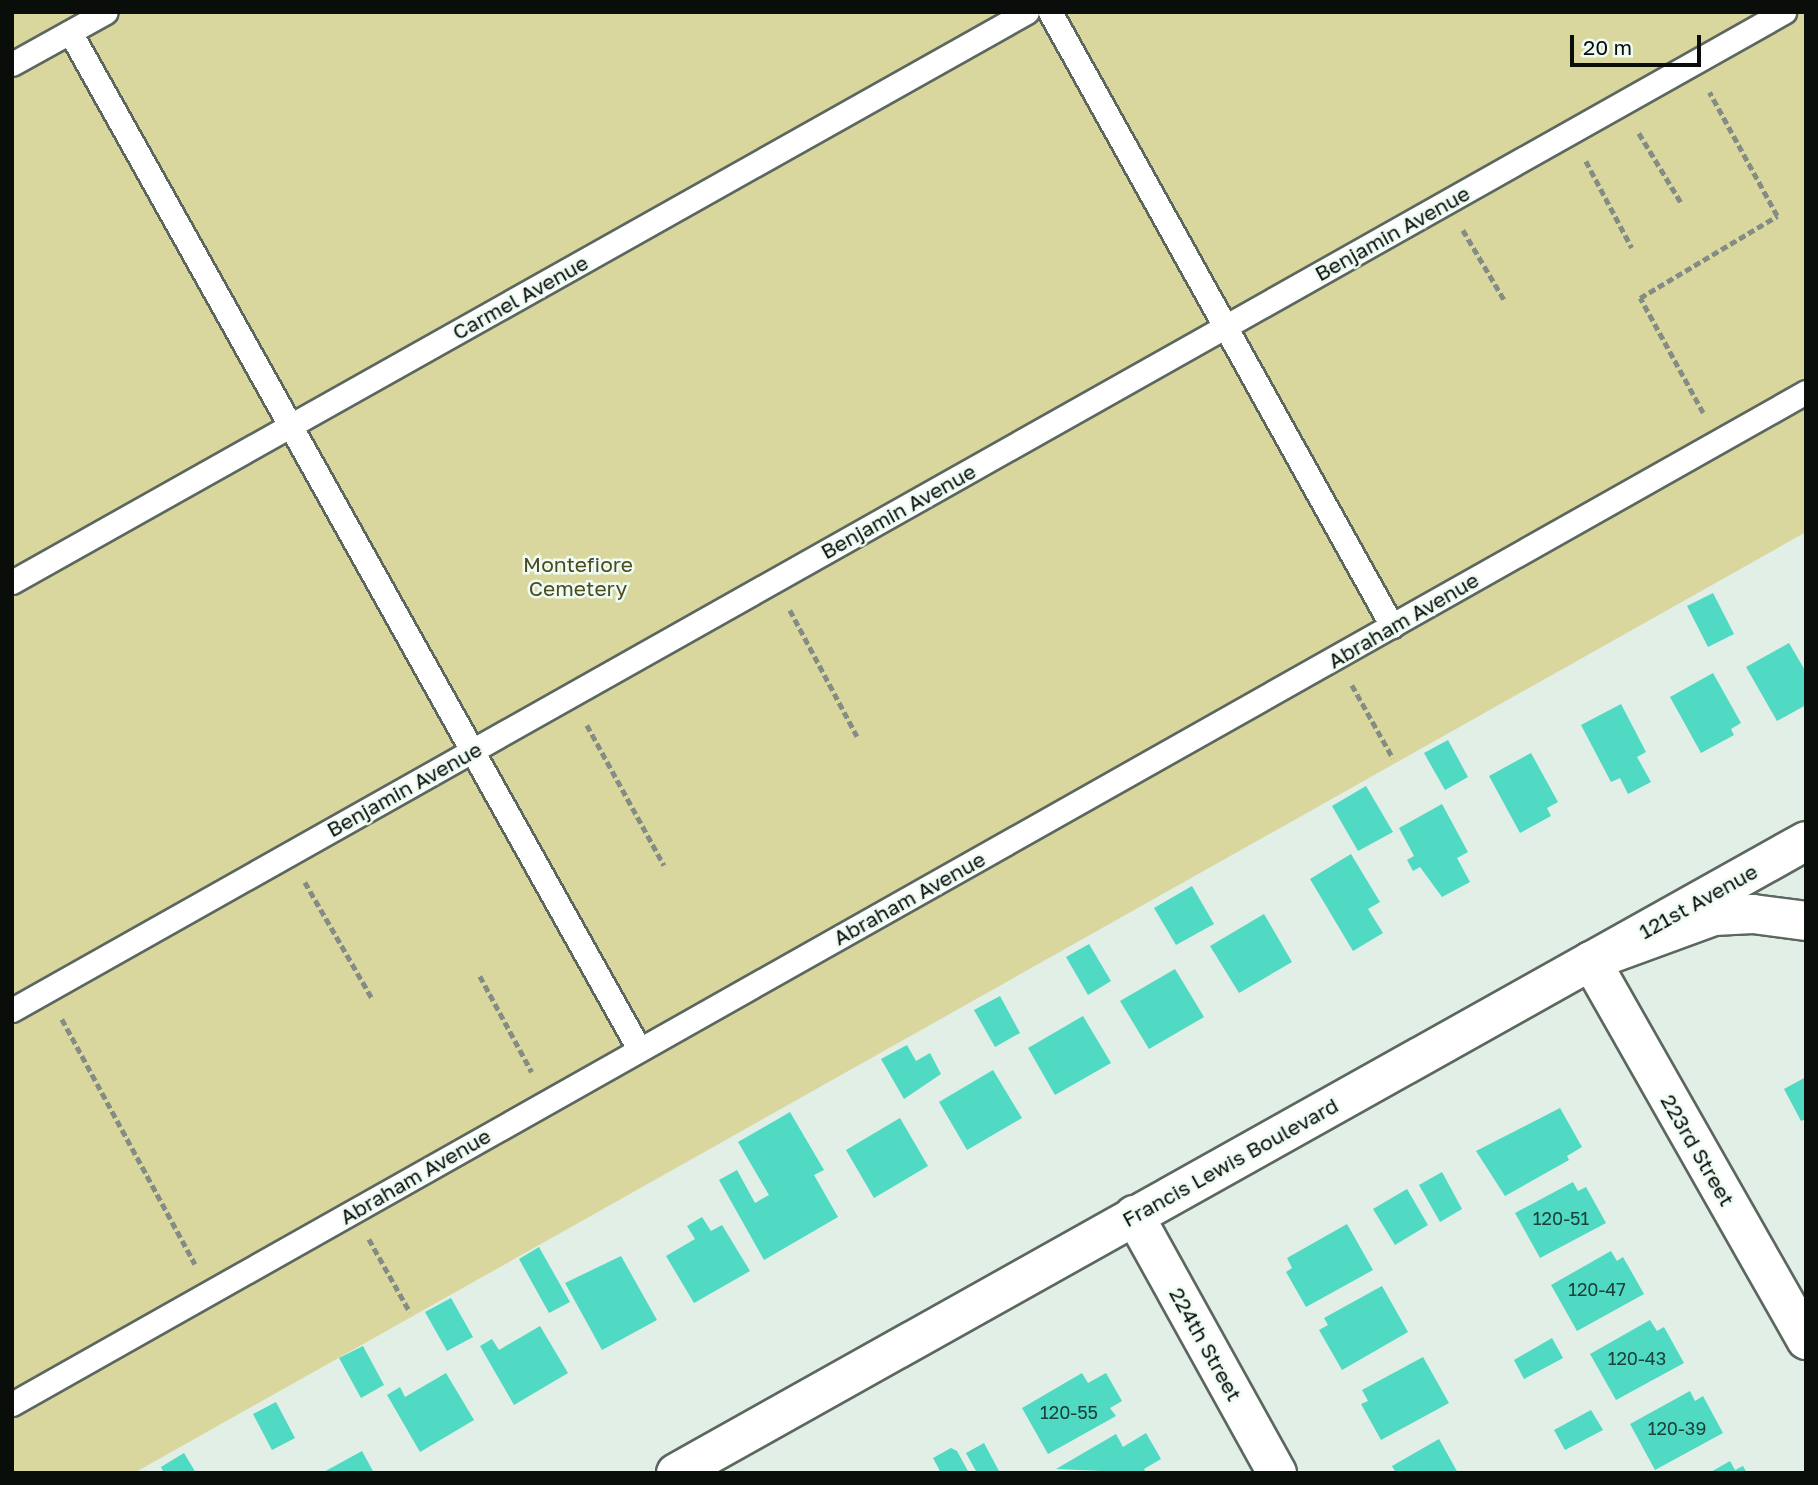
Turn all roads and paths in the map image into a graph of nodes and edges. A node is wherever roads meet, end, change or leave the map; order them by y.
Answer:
1 (106, 12) edge
2 (1027, 12) edge
3 (1050, 12) edge
4 (1784, 12) edge
5 (70, 32) junction
6 (12, 64) edge
7 (1693, 64) junction
8 (1621, 104) junction
9 (1571, 132) junction
10 (1447, 202) junction
11 (1682, 204) dead end
12 (1632, 248) dead end
13 (1505, 301) dead end
14 (1226, 326) junction
15 (1806, 392) edge
16 (288, 427) junction
17 (1718, 442) junction
18 (775, 580) junction
19 (12, 582) edge
20 (1392, 626) junction
21 (1337, 657) junction
22 (570, 696) junction
23 (857, 736) dead end
24 (471, 752) junction
25 (1393, 758) dead end
26 (1806, 841) edge
27 (289, 854) junction
28 (664, 865) dead end
29 (1806, 921) edge
30 (1591, 961) junction
31 (480, 976) dead end
32 (46, 990) junction
33 (373, 1000) dead end
34 (12, 1010) edge
35 (639, 1049) junction
36 (548, 1101) junction
37 (353, 1211) junction
38 (1134, 1215) junction
39 (211, 1292) junction
40 (410, 1312) dead end
41 (1806, 1340) edge
42 (12, 1404) edge
43 (679, 1472) edge
44 (1277, 1473) edge

1 - 5 lane
2 - 16 lane, Carmel Avenue
3 - 14 lane
4 - 7 lane, Benjamin Avenue
5 - 6 lane
5 - 16 lane
7 - 8 lane, Benjamin Avenue
7 - 17 path
8 - 9 lane, Benjamin Avenue
8 - 11 path
9 - 10 lane, Benjamin Avenue
9 - 12 path
10 - 13 path
10 - 14 lane, Benjamin Avenue
14 - 18 lane, Benjamin Avenue
14 - 20 lane
15 - 17 lane, Abraham Avenue
16 - 19 lane, Carmel Avenue
16 - 24 lane
17 - 20 lane, Abraham Avenue
18 - 22 lane, Benjamin Avenue
18 - 23 path
20 - 21 lane, Abraham Avenue
21 - 25 path
21 - 35 lane, Abraham Avenue
22 - 24 lane, Benjamin Avenue
22 - 28 path
24 - 27 lane, Benjamin Avenue
24 - 35 lane
26 - 30 main road, 121st Avenue
27 - 32 lane, Benjamin Avenue
27 - 33 path
29 - 30 main road, Francis Lewis Boulevard
30 - 38 main road, Francis Lewis Boulevard
30 - 41 main road, 223rd Street
31 - 36 path
32 - 34 lane, Benjamin Avenue
32 - 39 path
35 - 36 lane, Abraham Avenue
36 - 37 lane, Abraham Avenue
37 - 39 lane, Abraham Avenue
37 - 40 path
38 - 43 main road, Francis Lewis Boulevard
38 - 44 main road, 224th Street
39 - 42 lane, Abraham Avenue

